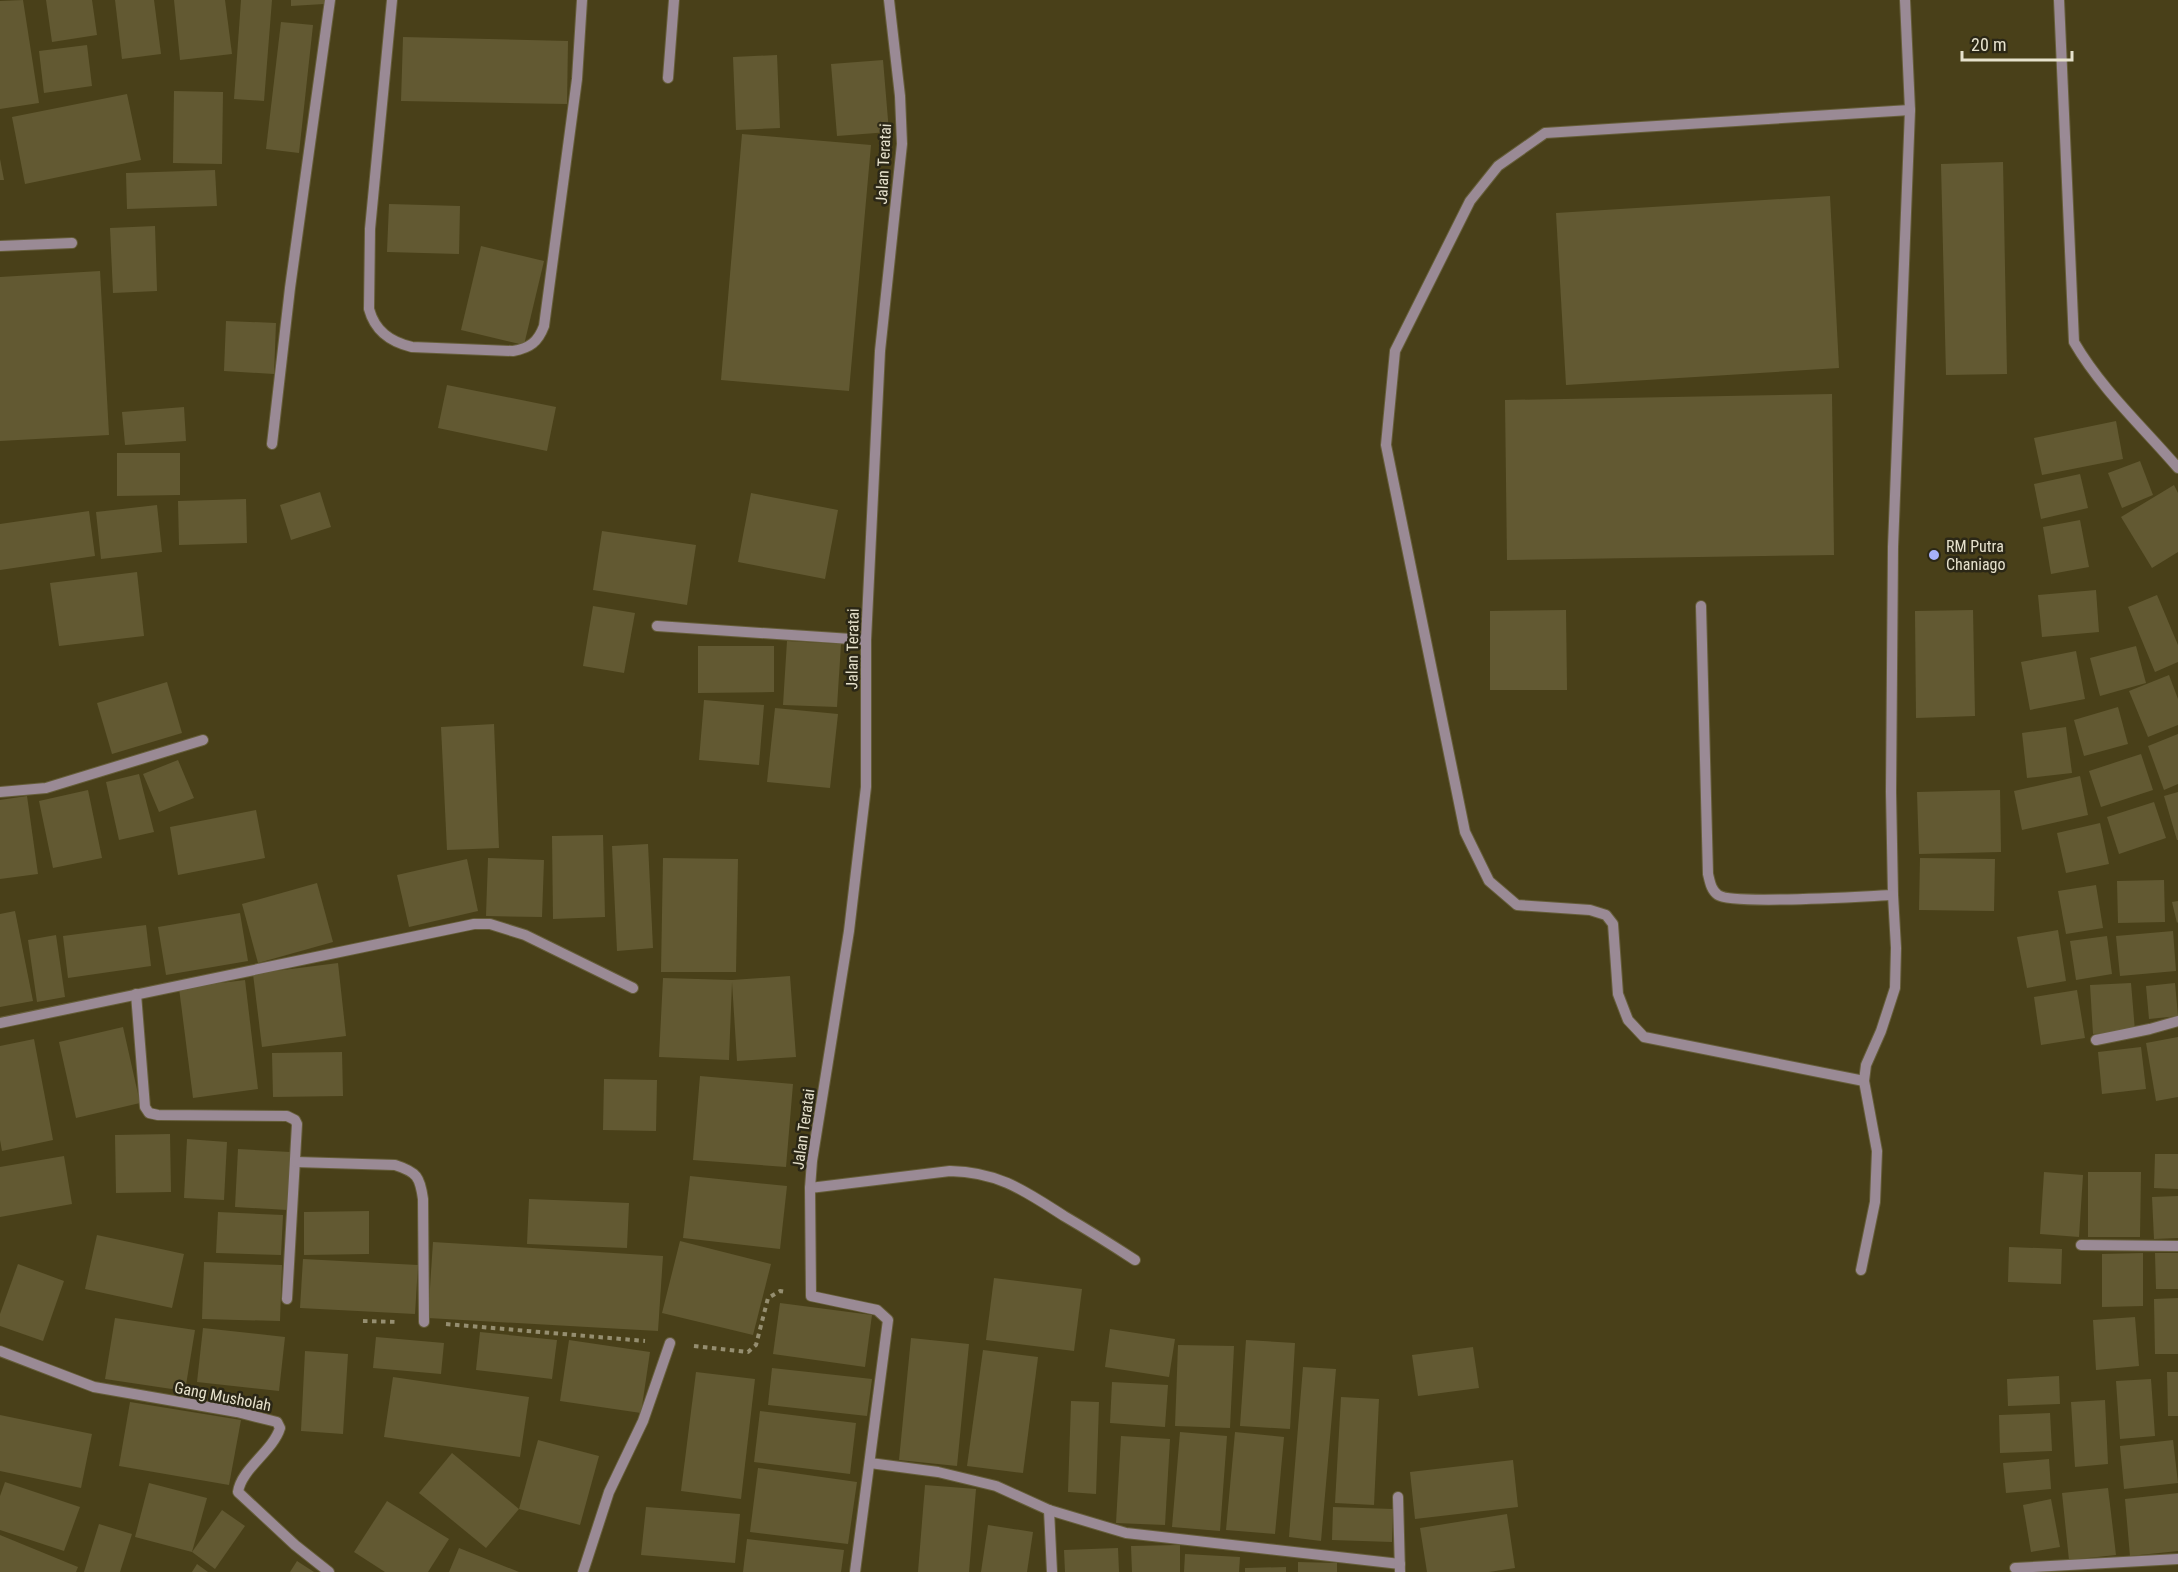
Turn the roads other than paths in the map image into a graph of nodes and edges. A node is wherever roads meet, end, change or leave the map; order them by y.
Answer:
1 (330, 0) edge
2 (392, 0) edge
3 (582, 0) edge
4 (674, 0) edge
5 (889, 0) edge
6 (1905, 0) edge
7 (2059, 0) edge
8 (669, 78) dead end
9 (1910, 110) junction
10 (72, 243) dead end
11 (0, 246) edge
12 (272, 444) dead end
13 (2178, 468) edge
14 (1701, 606) dead end
15 (657, 626) dead end
16 (866, 640) junction
17 (203, 740) dead end
18 (0, 792) edge
19 (1893, 895) junction
20 (633, 988) dead end
21 (135, 994) junction
22 (2178, 1021) edge
23 (0, 1023) edge
24 (2096, 1040) dead end
25 (1863, 1081) junction
26 (296, 1162) junction
27 (810, 1188) junction
28 (2081, 1245) dead end
29 (2178, 1246) edge
30 (1135, 1260) dead end
31 (1861, 1270) dead end
32 (287, 1299) dead end
33 (424, 1322) road end
34 (669, 1343) road end
35 (0, 1351) edge
36 (870, 1463) junction
37 (1398, 1497) dead end
38 (1049, 1510) junction
39 (2178, 1559) edge
40 (1400, 1568) edge
41 (2015, 1568) dead end
42 (329, 1572) edge
43 (583, 1572) edge
44 (855, 1572) edge
45 (1052, 1572) edge

1 - 12 street
2 - 3 street
4 - 8 street
5 - 16 street, Jalan Teratai
6 - 9 street
7 - 13 street
9 - 19 street
9 - 25 street
10 - 11 street
14 - 19 street
15 - 16 street
16 - 27 street, Jalan Teratai
17 - 18 street
19 - 25 street
20 - 21 street
21 - 23 street
21 - 26 street
22 - 24 street
25 - 31 street
26 - 32 street
26 - 33 street
27 - 30 street
27 - 36 street, Jalan Teratai
28 - 29 street
34 - 43 street
35 - 42 street, Gang Musholah
36 - 38 street
36 - 44 street
37 - 40 street
38 - 40 street
38 - 45 street
39 - 41 street

